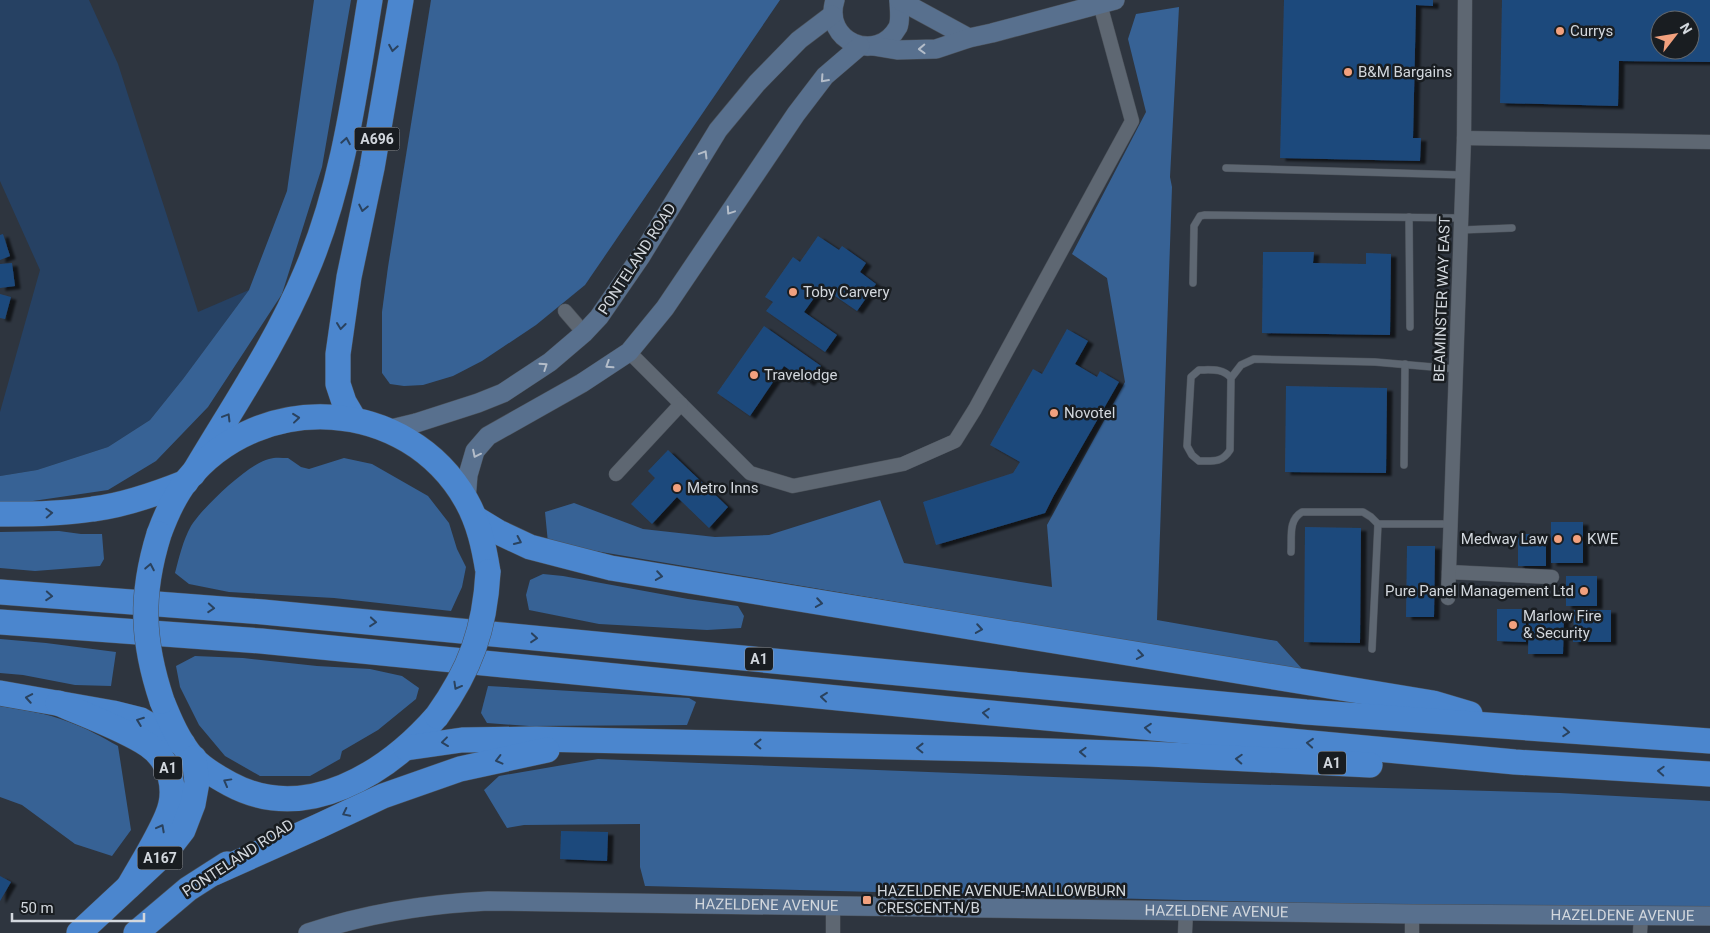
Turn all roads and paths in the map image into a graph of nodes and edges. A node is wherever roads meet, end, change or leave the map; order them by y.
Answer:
1 (370, 0) edge
2 (401, 0) edge
3 (899, 0) edge
4 (1465, 0) edge
5 (1108, 2) edge
6 (834, 8) edge
7 (969, 38) junction
8 (867, 46) junction
9 (1464, 138) junction
10 (1710, 142) edge
11 (1226, 168) dead end
12 (1463, 175) junction
13 (1410, 217) junction
14 (1461, 224) junction
15 (1512, 228) dead end
16 (1193, 283) dead end
17 (565, 311) dead end
18 (1410, 326) dead end
19 (584, 333) junction
20 (629, 352) junction
21 (1405, 364) junction
22 (1456, 369) junction
23 (1231, 378) junction
24 (681, 404) junction
25 (354, 419) junction
26 (387, 430) junction
27 (1404, 465) dead end
28 (616, 474) dead end
29 (189, 478) junction
30 (470, 509) junction
31 (0, 514) edge
32 (1378, 524) junction
33 (1450, 524) junction
34 (1291, 552) dead end
35 (1449, 572) junction
36 (1552, 577) dead end
37 (0, 592) edge
38 (1448, 598) dead end
39 (0, 622) edge
40 (1372, 649) dead end
41 (0, 693) edge
42 (58, 703) junction
43 (1518, 728) junction
44 (599, 741) junction
45 (1710, 741) edge
46 (406, 748) junction
47 (188, 751) junction
48 (1515, 762) junction
49 (1710, 774) edge
50 (344, 787) junction
51 (214, 872) junction
52 (129, 886) junction
53 (833, 906) junction
54 (1186, 911) junction
55 (1412, 914) junction
56 (1710, 916) edge
57 (1640, 924) edge
58 (79, 933) edge
59 (136, 933) edge
60 (308, 933) edge
61 (833, 933) edge
62 (1185, 933) edge
63 (1412, 933) edge

29 -> 1 highway, A696
2 -> 25 highway, A696
3 - 7 street
3 - 8 street
4 - 9 street, BEAMINSTER WAY EAST
5 - 7 street
5 - 24 street
6 - 8 street
19 -> 6 street, PONTELAND ROAD
7 -> 8 street
8 -> 20 street
9 - 10 street
9 - 12 street, BEAMINSTER WAY EAST
11 - 12 lane
12 - 14 street, BEAMINSTER WAY EAST
13 - 14 lane
13 - 16 lane
13 - 18 lane
14 - 15 lane
14 - 22 street, BEAMINSTER WAY EAST
17 - 19 street
26 -> 19 street, PONTELAND ROAD
20 - 24 street
20 -> 30 street
21 - 22 lane
21 - 23 lane
21 - 27 lane
22 - 33 street, BEAMINSTER WAY EAST
23 - 23 lane
24 - 28 street
25 - 26 highway
29 -> 25 highway
26 - 30 highway
31 -> 29 highway
47 -> 29 highway, bridge
30 -> 43 highway, A1
30 -> 46 highway, bridge
32 - 33 lane
32 - 34 lane
32 - 40 lane
33 - 35 street, BEAMINSTER WAY EAST
35 - 36 street
35 - 38 street, BEAMINSTER WAY EAST
37 -> 43 highway, A1
48 -> 39 highway, A1
42 -> 41 highway, A1
47 -> 42 highway, A1
52 -> 42 highway, A1
43 -> 45 highway, A1
44 -> 46 highway, A1
48 -> 44 highway, A1
44 -> 51 highway, A1
46 - 50 highway
50 -> 47 highway
47 - 52 highway, A167
49 -> 48 highway, A1
50 - 51 highway, PONTELAND ROAD / A167
51 - 59 highway, PONTELAND ROAD / A167
52 - 58 highway, A167
53 - 54 street, HAZELDENE AVENUE
53 - 60 street, HAZELDENE AVENUE
53 - 61 street
54 - 55 street, HAZELDENE AVENUE
54 - 62 street
55 - 57 street, HAZELDENE AVENUE
55 - 63 street
56 - 57 street, HAZELDENE AVENUE

